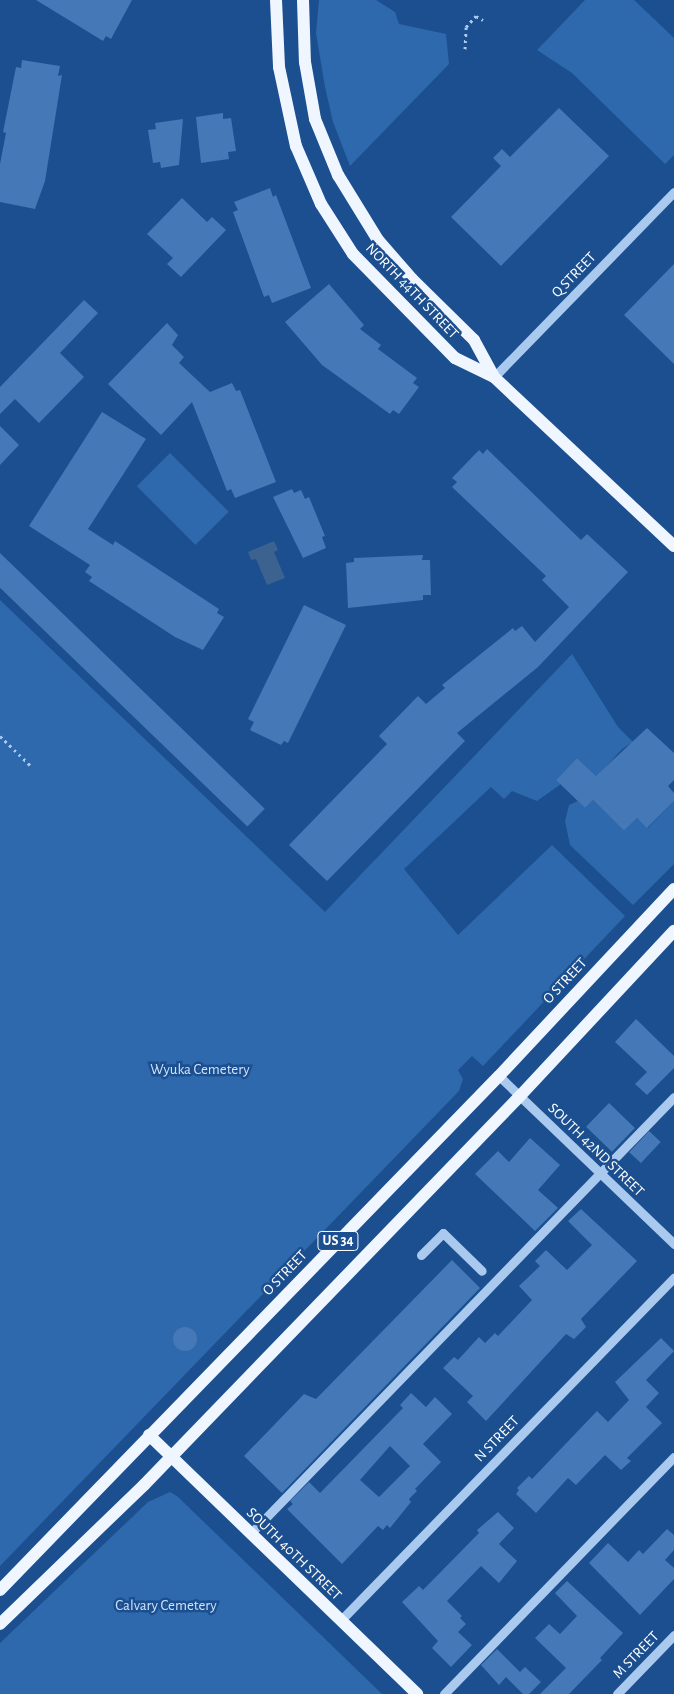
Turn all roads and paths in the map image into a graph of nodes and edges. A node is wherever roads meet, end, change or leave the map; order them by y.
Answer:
1 (276, 0) edge
2 (303, 0) edge
3 (483, 20) dead end
4 (465, 49) dead end
5 (674, 192) edge
6 (494, 377) junction
7 (674, 546) edge
8 (0, 736) edge
9 (32, 767) dead end
10 (674, 889) edge
11 (674, 931) edge
12 (499, 1076) junction
13 (520, 1096) junction
14 (674, 1097) edge
15 (600, 1175) junction
16 (674, 1244) edge
17 (421, 1255) dead end
18 (482, 1271) dead end
19 (674, 1277) edge
20 (149, 1435) junction
21 (171, 1456) junction
22 (674, 1457) edge
23 (250, 1534) junction
24 (0, 1590) edge
25 (340, 1621) junction
26 (0, 1624) edge
27 (674, 1635) edge
28 (417, 1694) edge
29 (444, 1694) edge
30 (617, 1694) edge

1 - 6 main road, NORTH 44TH STREET
2 - 6 main road, NORTH 44TH STREET
3 - 4 path
5 - 6 street, Q STREET
6 - 7 main road, NORTH 44TH STREET
8 - 9 path
10 - 12 main road, O STREET / US 34
11 - 13 main road, US 34
12 - 13 street, SOUTH 42ND STREET
12 - 20 main road, O STREET / US 34
13 - 15 street, SOUTH 42ND STREET
13 - 21 main road, US 34
14 - 15 street
15 - 16 street, SOUTH 42ND STREET
15 - 23 street
17 - 18 street
19 - 25 street, N STREET
20 - 21 main road, SOUTH 40TH STREET
20 - 24 main road, O STREET / US 34
21 - 23 main road, SOUTH 40TH STREET
21 - 26 main road, US 34
22 - 29 street
23 - 25 main road, SOUTH 40TH STREET
25 - 28 main road, SOUTH 40TH STREET
27 - 30 street, M STREET

